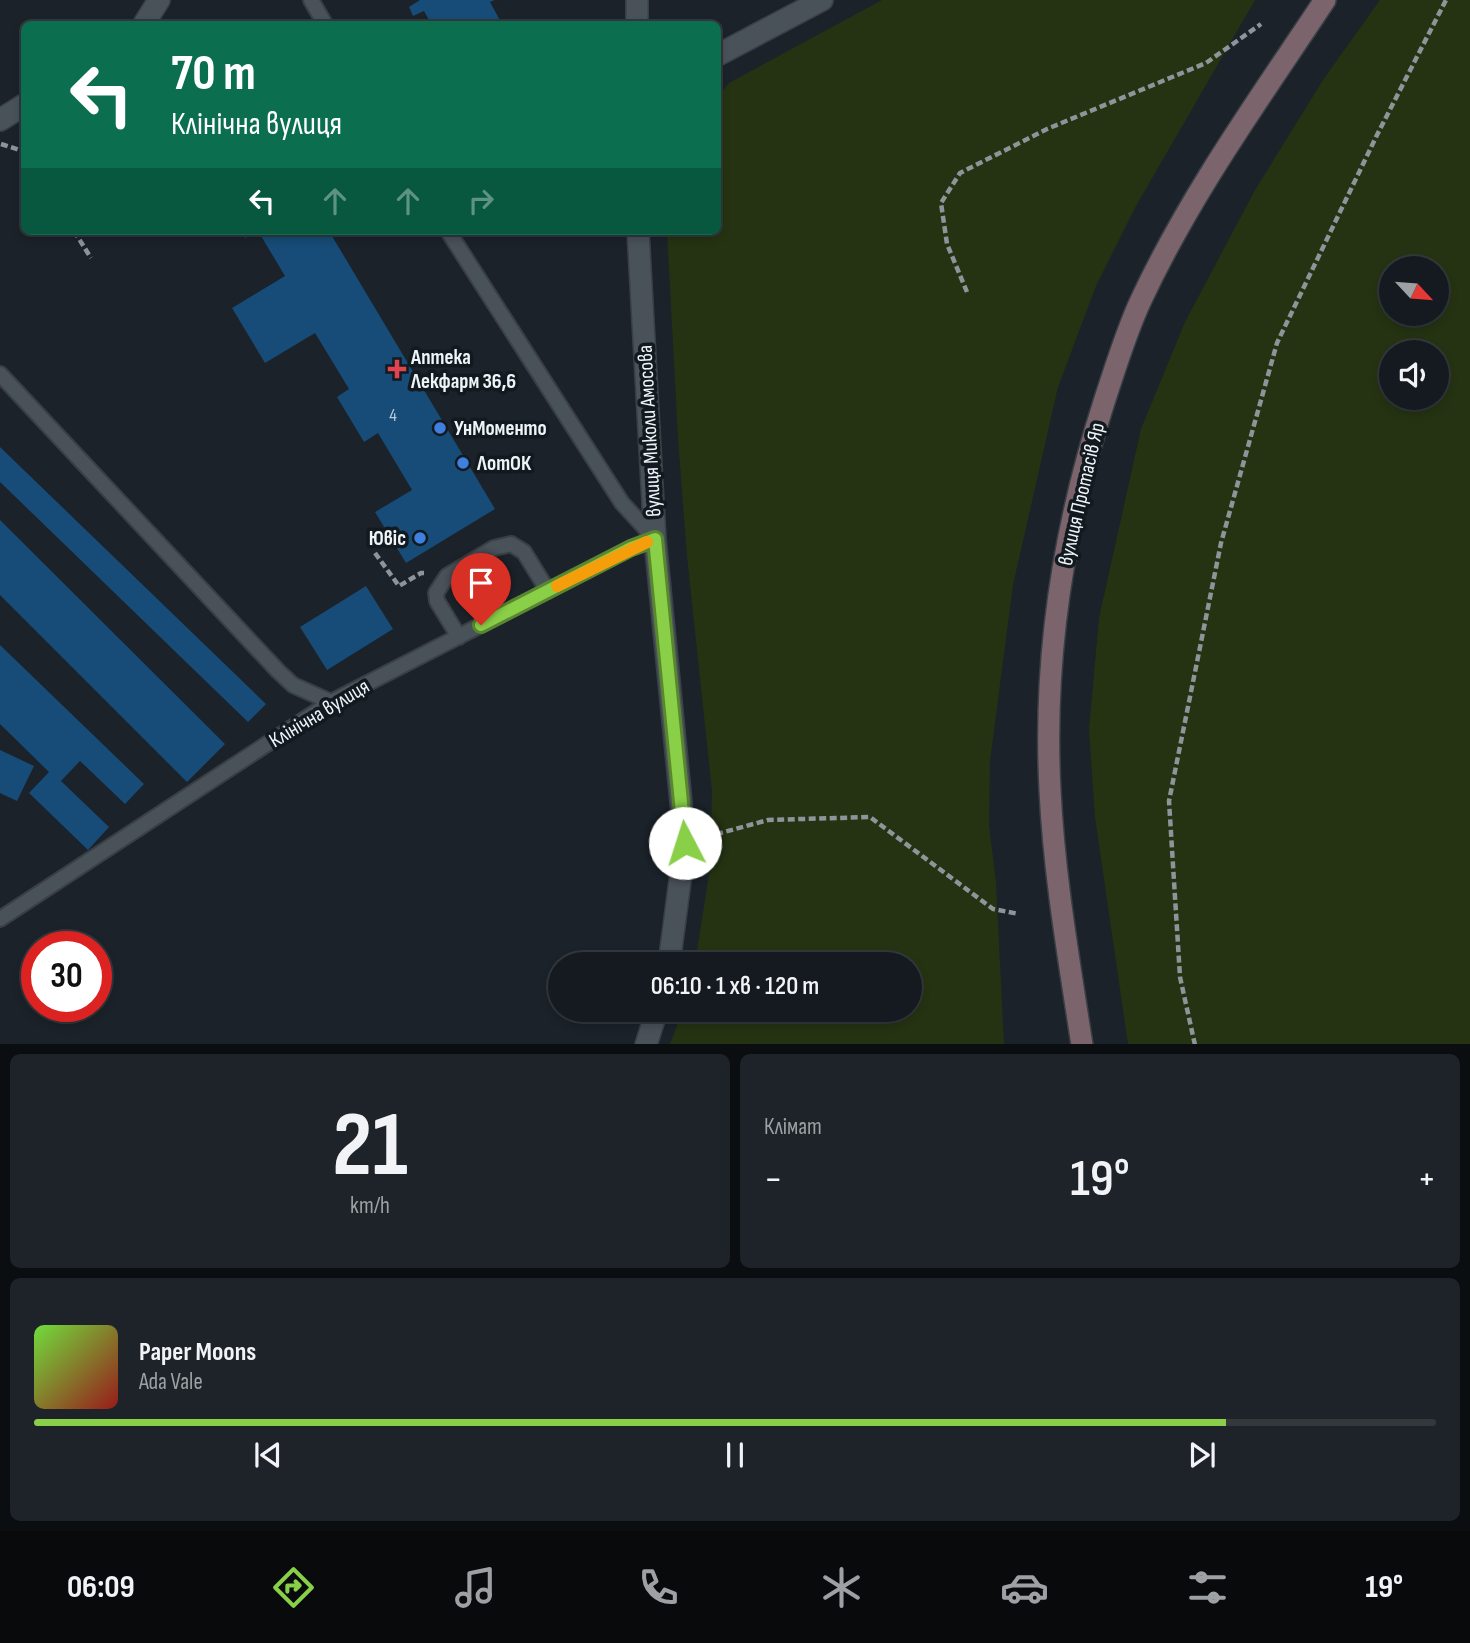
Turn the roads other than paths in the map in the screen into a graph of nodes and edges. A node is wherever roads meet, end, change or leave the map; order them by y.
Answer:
1 (159, 0) edge
2 (310, 0) edge
3 (637, 0) edge
4 (822, 0) edge
5 (1325, 0) edge
6 (146, 21) edge
7 (323, 21) edge
8 (637, 21) edge
9 (721, 53) edge
10 (21, 107) edge
11 (0, 120) edge
12 (453, 235) edge
13 (638, 235) edge
14 (0, 374) edge
15 (655, 539) junction
16 (548, 591) junction
17 (459, 637) junction
18 (331, 702) junction
19 (0, 919) edge
20 (671, 952) edge
21 (653, 1022) edge
22 (646, 1044) edge
23 (1082, 1044) edge

1 - 6 street
2 - 7 lane
3 - 8 street
4 - 9 street
5 - 23 main road, вулиця Протасів Яр
10 - 11 street
12 - 15 lane
13 - 15 street, вулиця Миколи Амосова
14 - 18 lane
15 - 16 lane, Клінічна вулиця
15 - 20 street, вулиця Миколи Амосова
16 - 17 lane, Клінічна вулиця
16 - 17 lane
17 - 18 lane, Клінічна вулиця
18 - 19 lane, Клінічна вулиця
21 - 22 street

